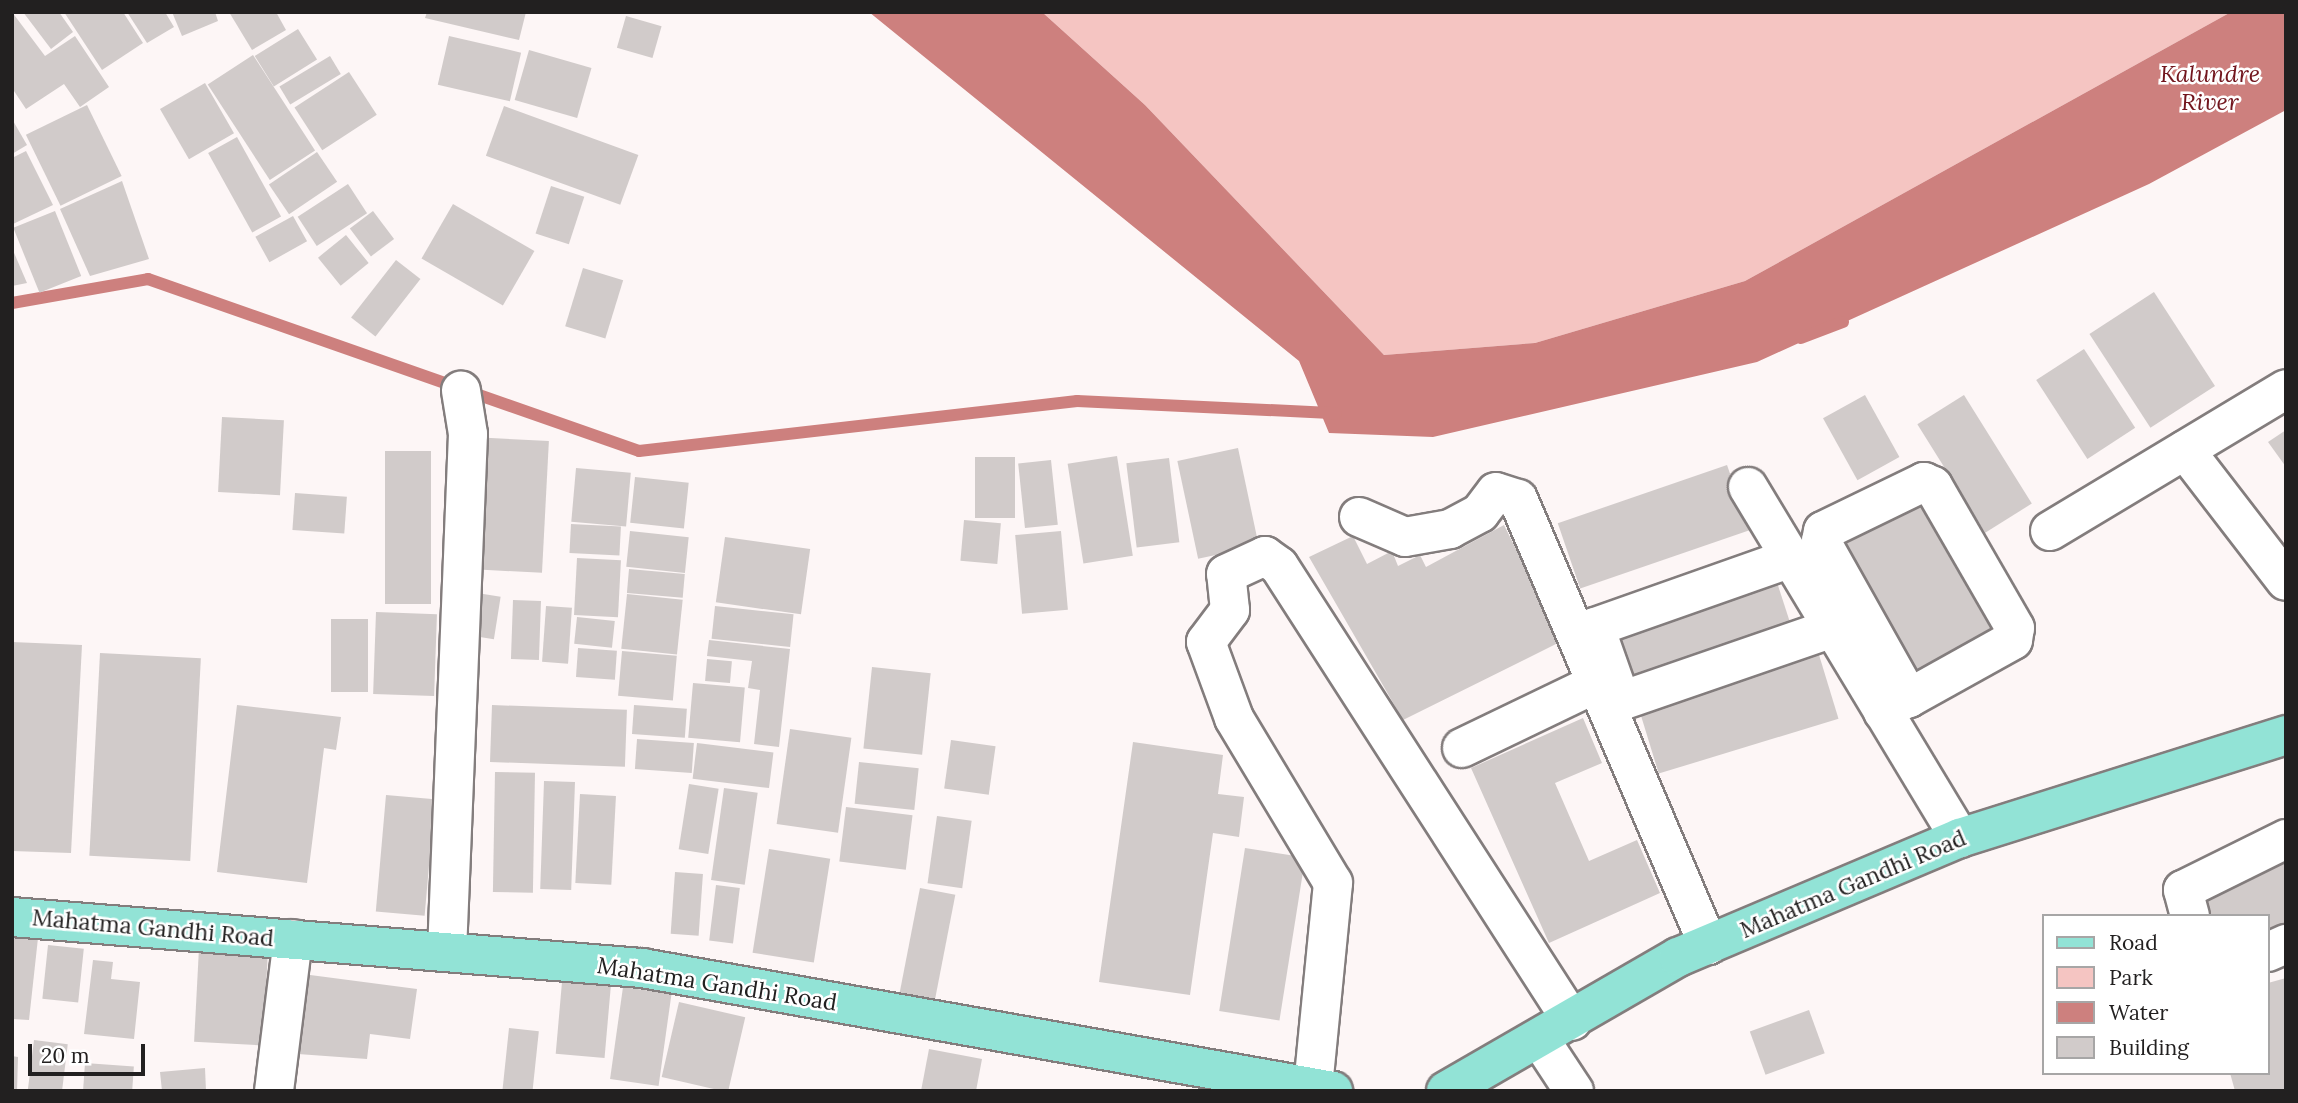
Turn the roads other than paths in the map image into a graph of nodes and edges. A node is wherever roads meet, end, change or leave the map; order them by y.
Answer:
1 (2286, 389) edge
2 (461, 391) dead end
3 (2185, 450) junction
4 (1748, 487) dead end
5 (1359, 517) dead end
6 (2050, 531) dead end
7 (1791, 569) junction
8 (2286, 581) edge
9 (1821, 632) junction
10 (1601, 681) junction
11 (1896, 705) junction
12 (2286, 735) edge
13 (1462, 748) dead end
14 (1959, 838) junction
15 (2286, 839) edge
16 (2189, 914) edge
17 (12, 917) edge
18 (293, 939) junction
19 (2286, 944) edge
20 (1708, 945) junction
21 (2270, 951) edge
22 (447, 952) junction
23 (1557, 1031) junction
24 (1323, 1089) edge
25 (274, 1091) edge
26 (1446, 1091) edge
27 (1574, 1091) edge

1 - 3 street
2 - 22 street
3 - 6 street
3 - 8 street
4 - 7 street
5 - 10 street
7 - 9 street
7 - 9 street
9 - 11 street
10 - 13 street
10 - 20 street
11 - 11 street
11 - 14 street
12 - 14 main road, Mahatma Gandhi Road
14 - 20 main road, Mahatma Gandhi Road
15 - 16 street
17 - 18 main road, Mahatma Gandhi Road
18 - 22 main road, Mahatma Gandhi Road
18 - 25 street
19 - 21 street
20 - 23 main road, Mahatma Gandhi Road
22 - 24 main road, Mahatma Gandhi Road
23 - 24 street
23 - 26 main road, Mahatma Gandhi Road
23 - 27 street

